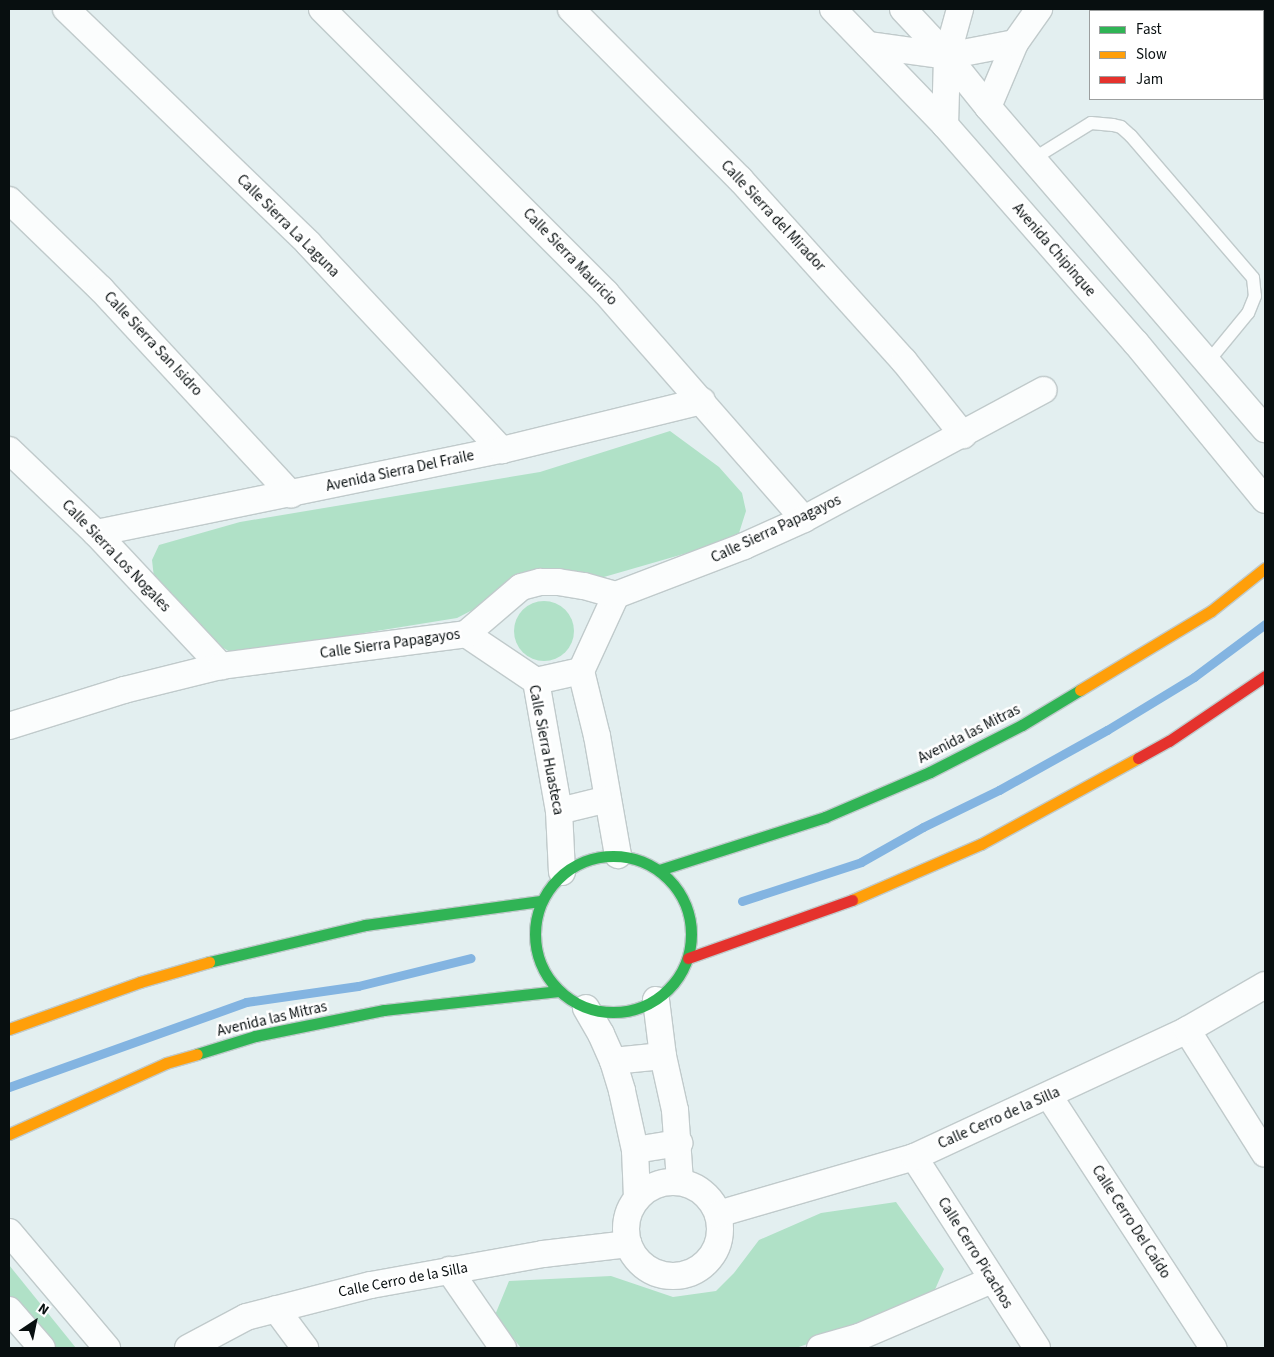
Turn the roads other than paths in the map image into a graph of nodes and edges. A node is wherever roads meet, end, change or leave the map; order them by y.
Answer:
1 (66, 9) edge
2 (322, 9) edge
3 (571, 9) edge
4 (833, 9) edge
5 (903, 9) edge
6 (960, 9) edge
7 (1032, 11) edge
8 (1015, 44) junction
9 (868, 45) junction
10 (947, 56) junction
11 (988, 107) junction
12 (945, 125) junction
13 (1033, 159) junction
14 (9, 200) edge
15 (1207, 363) junction
16 (1044, 390) dead end
17 (702, 401) junction
18 (1265, 429) edge
19 (963, 435) junction
20 (9, 450) edge
21 (502, 450) junction
22 (291, 494) junction
23 (1265, 500) edge
24 (804, 519) junction
25 (96, 533) junction
26 (1265, 568) edge
27 (616, 595) junction
28 (466, 634) junction
29 (221, 666) junction
30 (581, 671) junction
31 (1265, 676) edge
32 (536, 681) junction
33 (14, 717) edge
34 (608, 799) junction
35 (559, 811) junction
36 (618, 855) junction
37 (659, 870) junction
38 (562, 872) junction
39 (540, 901) junction
40 (688, 958) junction
41 (1265, 985) edge
42 (558, 991) junction
43 (656, 1000) junction
44 (586, 1008) junction
45 (9, 1028) edge
46 (1187, 1030) junction
47 (663, 1056) junction
48 (613, 1061) junction
49 (1048, 1096) junction
50 (9, 1134) edge
51 (679, 1143) junction
52 (635, 1150) junction
53 (1265, 1154) edge
54 (914, 1156) junction
55 (680, 1182) junction
56 (637, 1198) junction
57 (718, 1214) junction
58 (9, 1232) edge
59 (628, 1244) junction
60 (449, 1270) junction
61 (992, 1280) junction
62 (276, 1309) junction
63 (9, 1310) edge
64 (862, 1342) edge
65 (42, 1348) edge
66 (107, 1348) edge
67 (188, 1348) edge
68 (304, 1348) edge
69 (503, 1348) edge
70 (820, 1348) edge
71 (1037, 1348) edge
72 (1213, 1348) edge

1 - 21 street, Calle Sierra La Laguna
2 - 17 street, Calle Sierra Mauricio
3 - 19 street, Calle Sierra del Mirador
4 - 9 street, Avenida Chipinque
5 - 10 street
6 - 10 street
7 - 8 street
8 - 10 street
8 - 11 street
9 - 10 street
9 - 12 street, Avenida Chipinque
10 - 11 street
10 - 12 street
11 - 13 street
12 - 23 street, Avenida Chipinque
13 - 15 street
13 - 15 lane
14 - 22 street, Calle Sierra San Isidro
15 - 18 street
16 - 19 street, Calle Sierra Papagayos
17 - 21 street, Avenida Sierra Del Fraile
17 - 24 street, Calle Sierra Mauricio
19 - 24 street, Calle Sierra Papagayos
20 - 25 street, Calle Sierra Los Nogales
21 - 22 street, Avenida Sierra Del Fraile
22 - 25 street, Avenida Sierra Del Fraile
24 - 27 street, Calle Sierra Papagayos
25 - 29 street, Calle Sierra Los Nogales
26 - 37 street, Avenida las Mitras
27 - 28 street, Calle Sierra Papagayos
27 - 30 street
28 - 29 street, Calle Sierra Papagayos
28 - 32 street, Calle Sierra Huasteca
29 - 33 street, Calle Sierra Papagayos
30 - 32 street
30 - 34 street
31 - 40 street
32 - 35 street, Calle Sierra Huasteca
34 - 35 street
34 - 36 street
35 - 38 street, Calle Sierra Huasteca
36 - 37 street
36 - 38 street
37 - 40 street
38 - 39 street
39 - 42 street
39 - 45 street
40 - 43 street
41 - 46 street, Calle Cerro de la Silla
42 - 44 street
42 - 50 street, Avenida las Mitras
43 - 44 street
43 - 47 street
44 - 48 street
46 - 49 street, Calle Cerro de la Silla
46 - 53 street
47 - 48 street
47 - 51 street
48 - 52 street
49 - 54 street, Calle Cerro de la Silla
49 - 72 street, Calle Cerro Del Caído
51 - 52 street
51 - 55 street
52 - 56 street
54 - 57 street, Calle Cerro de la Silla
54 - 61 street, Calle Cerro Picachos
55 - 56 street
55 - 57 street
56 - 59 street
57 - 59 street
58 - 66 street
59 - 60 street, Calle Cerro de la Silla
60 - 62 street, Calle Cerro de la Silla
60 - 69 street
61 - 64 street
61 - 71 street, Calle Cerro Picachos
62 - 67 street, Calle Cerro de la Silla
62 - 68 street
63 - 65 street
64 - 70 street

